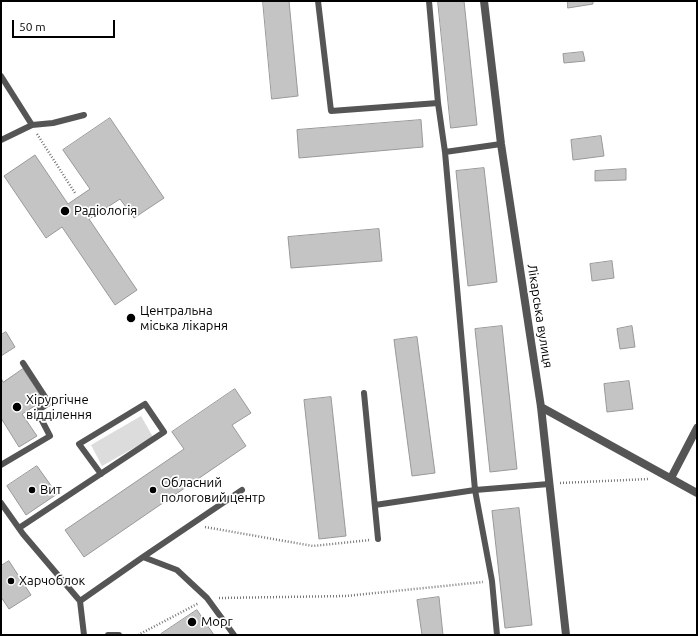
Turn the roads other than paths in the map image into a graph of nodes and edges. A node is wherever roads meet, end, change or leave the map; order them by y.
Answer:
1 (318, 1) edge
2 (429, 1) edge
3 (484, 1) edge
4 (1, 76) edge
5 (438, 103) junction
6 (84, 115) dead end
7 (32, 125) junction
8 (1, 140) edge
9 (501, 144) junction
10 (445, 152) junction
11 (23, 363) dead end
12 (364, 393) dead end
13 (542, 407) junction
14 (697, 428) edge
15 (1, 466) edge
16 (101, 474) junction
17 (671, 478) junction
18 (549, 484) junction
19 (242, 490) dead end
20 (475, 490) junction
21 (697, 492) edge
22 (1, 503) edge
23 (375, 505) junction
24 (19, 528) junction
25 (378, 539) road end
26 (143, 557) junction
27 (80, 601) junction
28 (84, 635) edge
29 (108, 635) edge
30 (119, 635) edge
31 (234, 635) edge
32 (497, 635) edge
33 (566, 635) edge

1 - 5 lane
2 - 5 lane
3 - 9 street, Лікарська вулиця
4 - 7 lane
5 - 10 lane
6 - 7 lane
7 - 8 lane
9 - 10 lane
9 - 13 street, Лікарська вулиця
10 - 20 lane
11 - 15 lane
12 - 23 lane
13 - 17 street
13 - 18 street, Лікарська вулиця
14 - 17 street
16 - 16 lane
16 - 24 lane
17 - 21 street
18 - 20 lane
18 - 33 street, Лікарська вулиця
19 - 26 lane
20 - 23 lane
20 - 32 lane
22 - 24 lane
23 - 25 lane
24 - 27 lane
26 - 27 lane
26 - 31 lane
27 - 28 lane
29 - 30 lane

